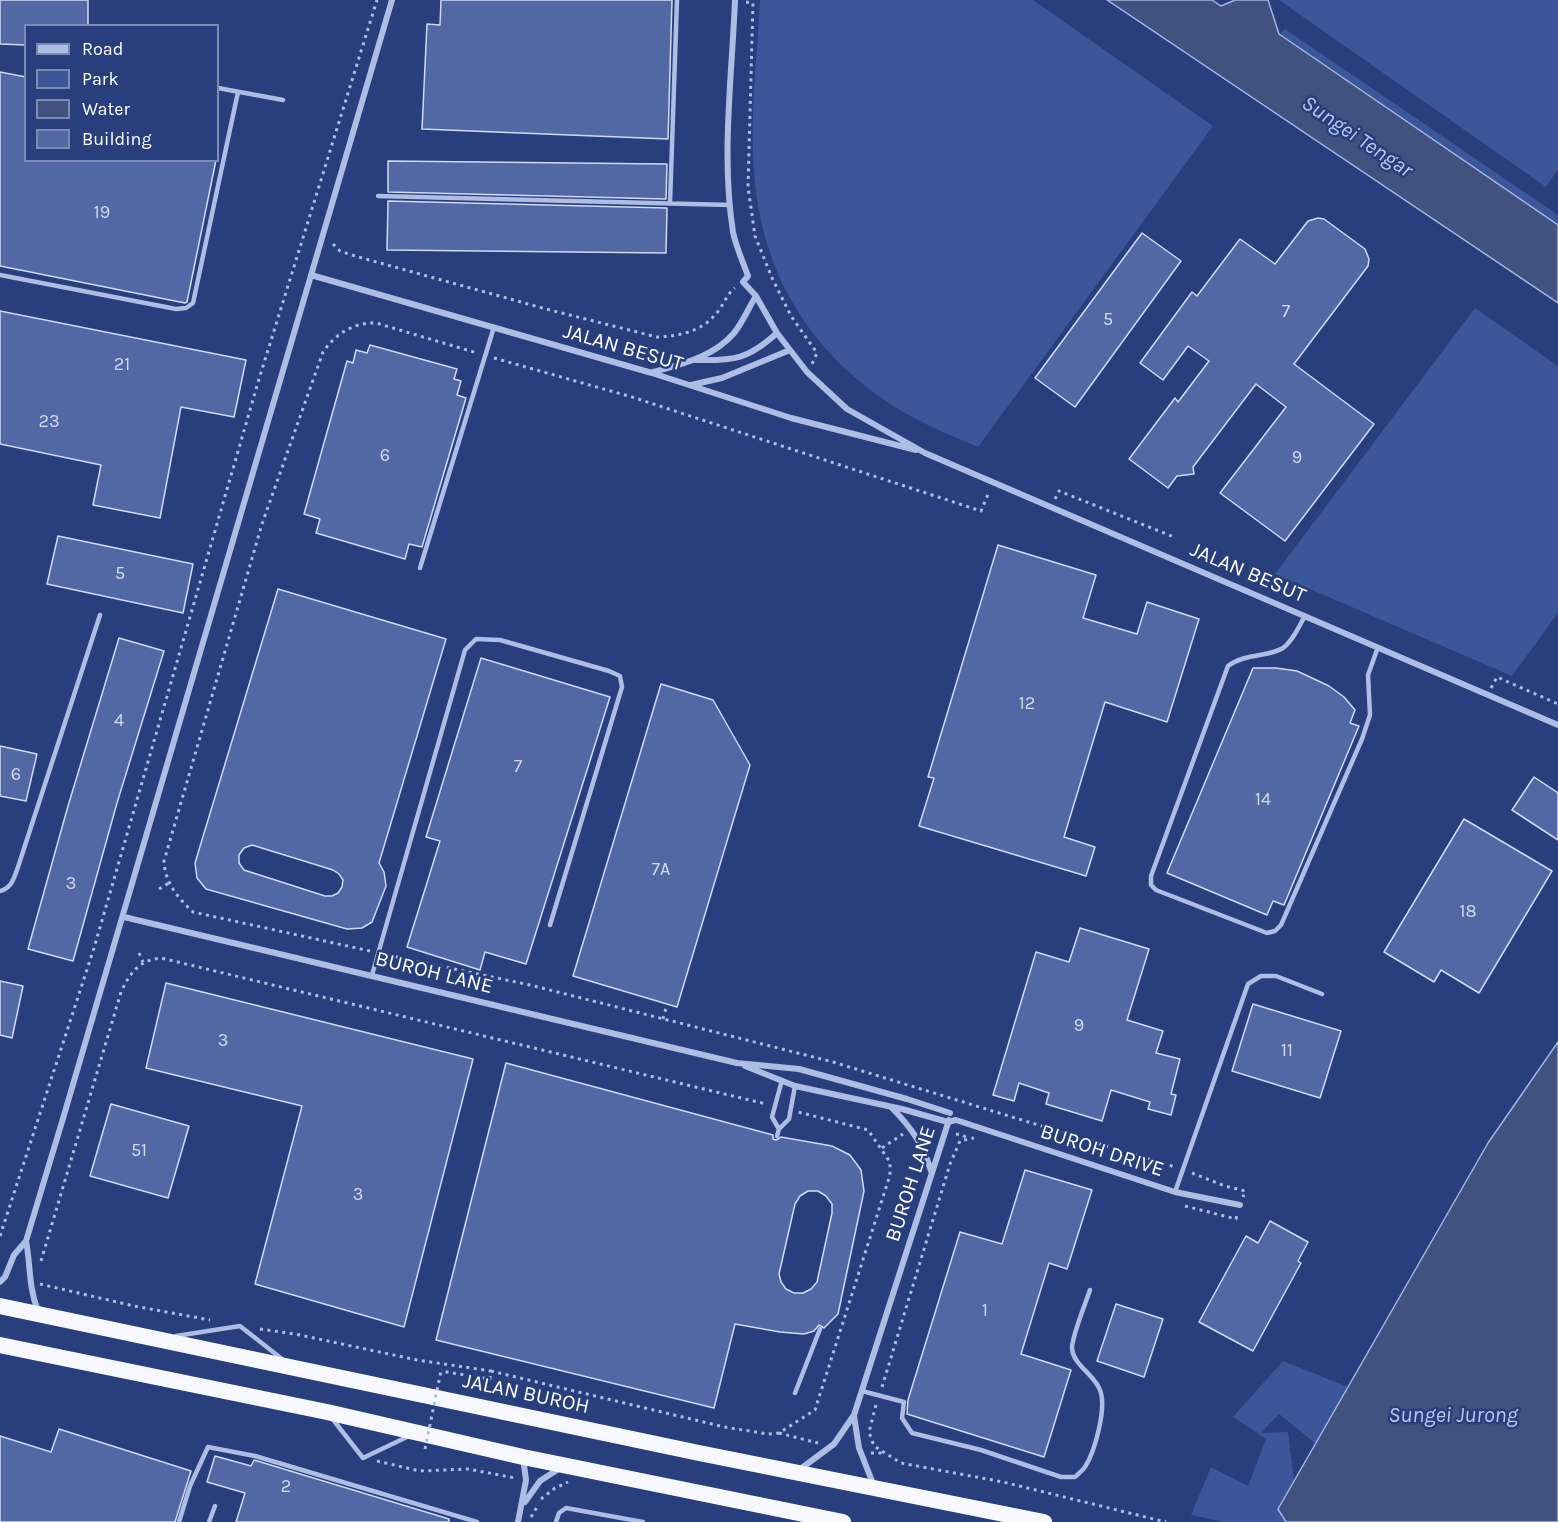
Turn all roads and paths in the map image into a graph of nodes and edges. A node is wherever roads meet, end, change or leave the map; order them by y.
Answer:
1 (377, 0) edge
2 (392, 0) edge
3 (677, 0) edge
4 (735, 0) edge
5 (219, 88) edge
6 (238, 92) junction
7 (284, 100) dead end
8 (378, 196) dead end
9 (670, 203) junction
10 (730, 205) junction
11 (334, 234) dead end
12 (0, 274) edge
13 (311, 275) junction
14 (743, 282) junction
15 (756, 296) junction
16 (494, 327) junction
17 (777, 333) junction
18 (790, 350) junction
19 (486, 356) junction
20 (692, 360) junction
21 (807, 372) junction
22 (652, 373) junction
23 (691, 385) junction
24 (925, 453) junction
25 (993, 482) junction
26 (1052, 507) junction
27 (1174, 537) dead end
28 (420, 568) dead end
29 (100, 615) dead end
30 (1305, 616) junction
31 (1378, 647) junction
32 (1488, 694) junction
33 (1558, 704) edge
34 (1558, 725) edge
35 (169, 883) junction
36 (159, 889) dead end
37 (0, 891) edge
38 (124, 917) junction
39 (550, 926) dead end
40 (139, 953) dead end
41 (380, 953) junction
42 (143, 962) junction
43 (372, 975) junction
44 (1322, 994) dead end
45 (666, 1008) dead end
46 (663, 1019) junction
47 (737, 1062) junction
48 (782, 1080) junction
49 (795, 1086) junction
50 (776, 1106) junction
51 (891, 1107) junction
52 (790, 1110) junction
53 (951, 1113) junction
54 (956, 1120) junction
55 (948, 1122) junction
56 (778, 1129) junction
57 (777, 1136) dead end
58 (984, 1141) dead end
59 (1183, 1170) junction
60 (931, 1172) junction
61 (1175, 1192) junction
62 (1240, 1205) junction
63 (1185, 1206) dead end
64 (0, 1236) edge
65 (26, 1241) junction
66 (39, 1270) dead end
67 (39, 1277) dead end
68 (0, 1282) edge
69 (39, 1284) dead end
70 (1090, 1290) dead end
71 (0, 1306) edge
72 (40, 1316) junction
73 (820, 1329) dead end
74 (159, 1339) junction
75 (0, 1345) edge
76 (292, 1366) junction
77 (491, 1371) dead end
78 (490, 1379) dead end
79 (862, 1391) junction
80 (795, 1393) dead end
81 (879, 1396) junction
82 (327, 1412) junction
83 (854, 1415) junction
84 (417, 1432) junction
85 (425, 1449) dead end
86 (523, 1457) junction
87 (363, 1458) junction
88 (467, 1463) dead end
89 (565, 1466) junction
90 (468, 1469) junction
91 (595, 1472) junction
92 (796, 1473) junction
93 (526, 1480) junction
94 (875, 1488) junction
95 (215, 1506) dead end
96 (522, 1508) junction
97 (179, 1522) edge
98 (209, 1522) edge
99 (477, 1522) edge
100 (518, 1522) edge
101 (530, 1522) edge
102 (556, 1522) edge
103 (643, 1522) edge
104 (843, 1522) edge
105 (1044, 1522) edge
106 (1166, 1522) edge

1 - 64 path
2 - 13 street
3 - 9 lane
4 - 10 street
4 - 21 path
5 - 6 lane
6 - 7 lane
6 - 12 lane
8 - 9 lane
9 - 10 lane
10 - 14 street
11 - 14 path
13 - 16 street, JALAN BESUT
13 - 38 street
14 - 15 street, JALAN BESUT
15 - 17 street, JALAN BESUT
15 - 20 street
16 - 19 lane
16 - 22 street, JALAN BESUT
17 - 18 street, JALAN BESUT
17 - 20 street
18 - 21 street, JALAN BESUT
18 - 23 street
19 - 25 path
19 - 28 lane
19 - 35 path
20 - 22 street
21 - 24 street, JALAN BESUT
22 - 23 street, JALAN BESUT
23 - 24 street, JALAN BESUT
24 - 25 street, JALAN BESUT
25 - 26 street, JALAN BESUT
26 - 27 path
26 - 30 street, JALAN BESUT
29 - 37 lane
30 - 31 street, JALAN BESUT
30 - 31 lane
31 - 32 street, JALAN BESUT
32 - 33 path
32 - 34 street, JALAN BESUT
35 - 36 path
35 - 41 path
38 - 43 street, BUROH LANE
38 - 65 street
39 - 41 lane
40 - 42 path
41 - 43 lane
41 - 46 path
42 - 50 path
42 - 66 path
43 - 47 street, BUROH LANE
44 - 59 lane
45 - 46 path
46 - 59 path
47 - 48 street
47 - 53 street, BUROH LANE
48 - 49 street
48 - 50 lane
49 - 51 street, BUROH LANE
49 - 52 lane
50 - 56 lane
51 - 55 street
51 - 60 street
52 - 56 lane
52 - 77 path
53 - 54 street
53 - 55 street, BUROH LANE
54 - 55 street
54 - 61 street, BUROH DRIVE
55 - 60 street, BUROH LANE
56 - 57 lane
58 - 81 path
59 - 61 lane
59 - 62 path
60 - 79 street, BUROH LANE
61 - 62 street, BUROH DRIVE
62 - 63 path
65 - 68 street
65 - 72 street
67 - 69 path
70 - 81 lane
71 - 72 highway, JALAN BUROH
72 - 74 highway, JALAN BUROH
73 - 80 lane
74 - 76 highway, JALAN BUROH
74 - 76 lane
75 - 82 highway
76 - 92 highway, JALAN BUROH
78 - 85 path, bridge
79 - 81 lane
79 - 83 street, BUROH LANE
81 - 106 path
82 - 84 highway
82 - 87 lane
83 - 92 street, BUROH LANE
83 - 94 street, BUROH LANE
84 - 86 highway
84 - 87 lane
86 - 89 highway
86 - 93 street
87 - 90 path
88 - 90 path
89 - 91 highway
89 - 96 street
90 - 93 path
91 - 101 path
91 - 104 highway
92 - 94 highway, JALAN BUROH
93 - 96 street
94 - 105 highway, JALAN BUROH
95 - 98 lane
96 - 100 street
97 - 99 lane
102 - 103 lane

